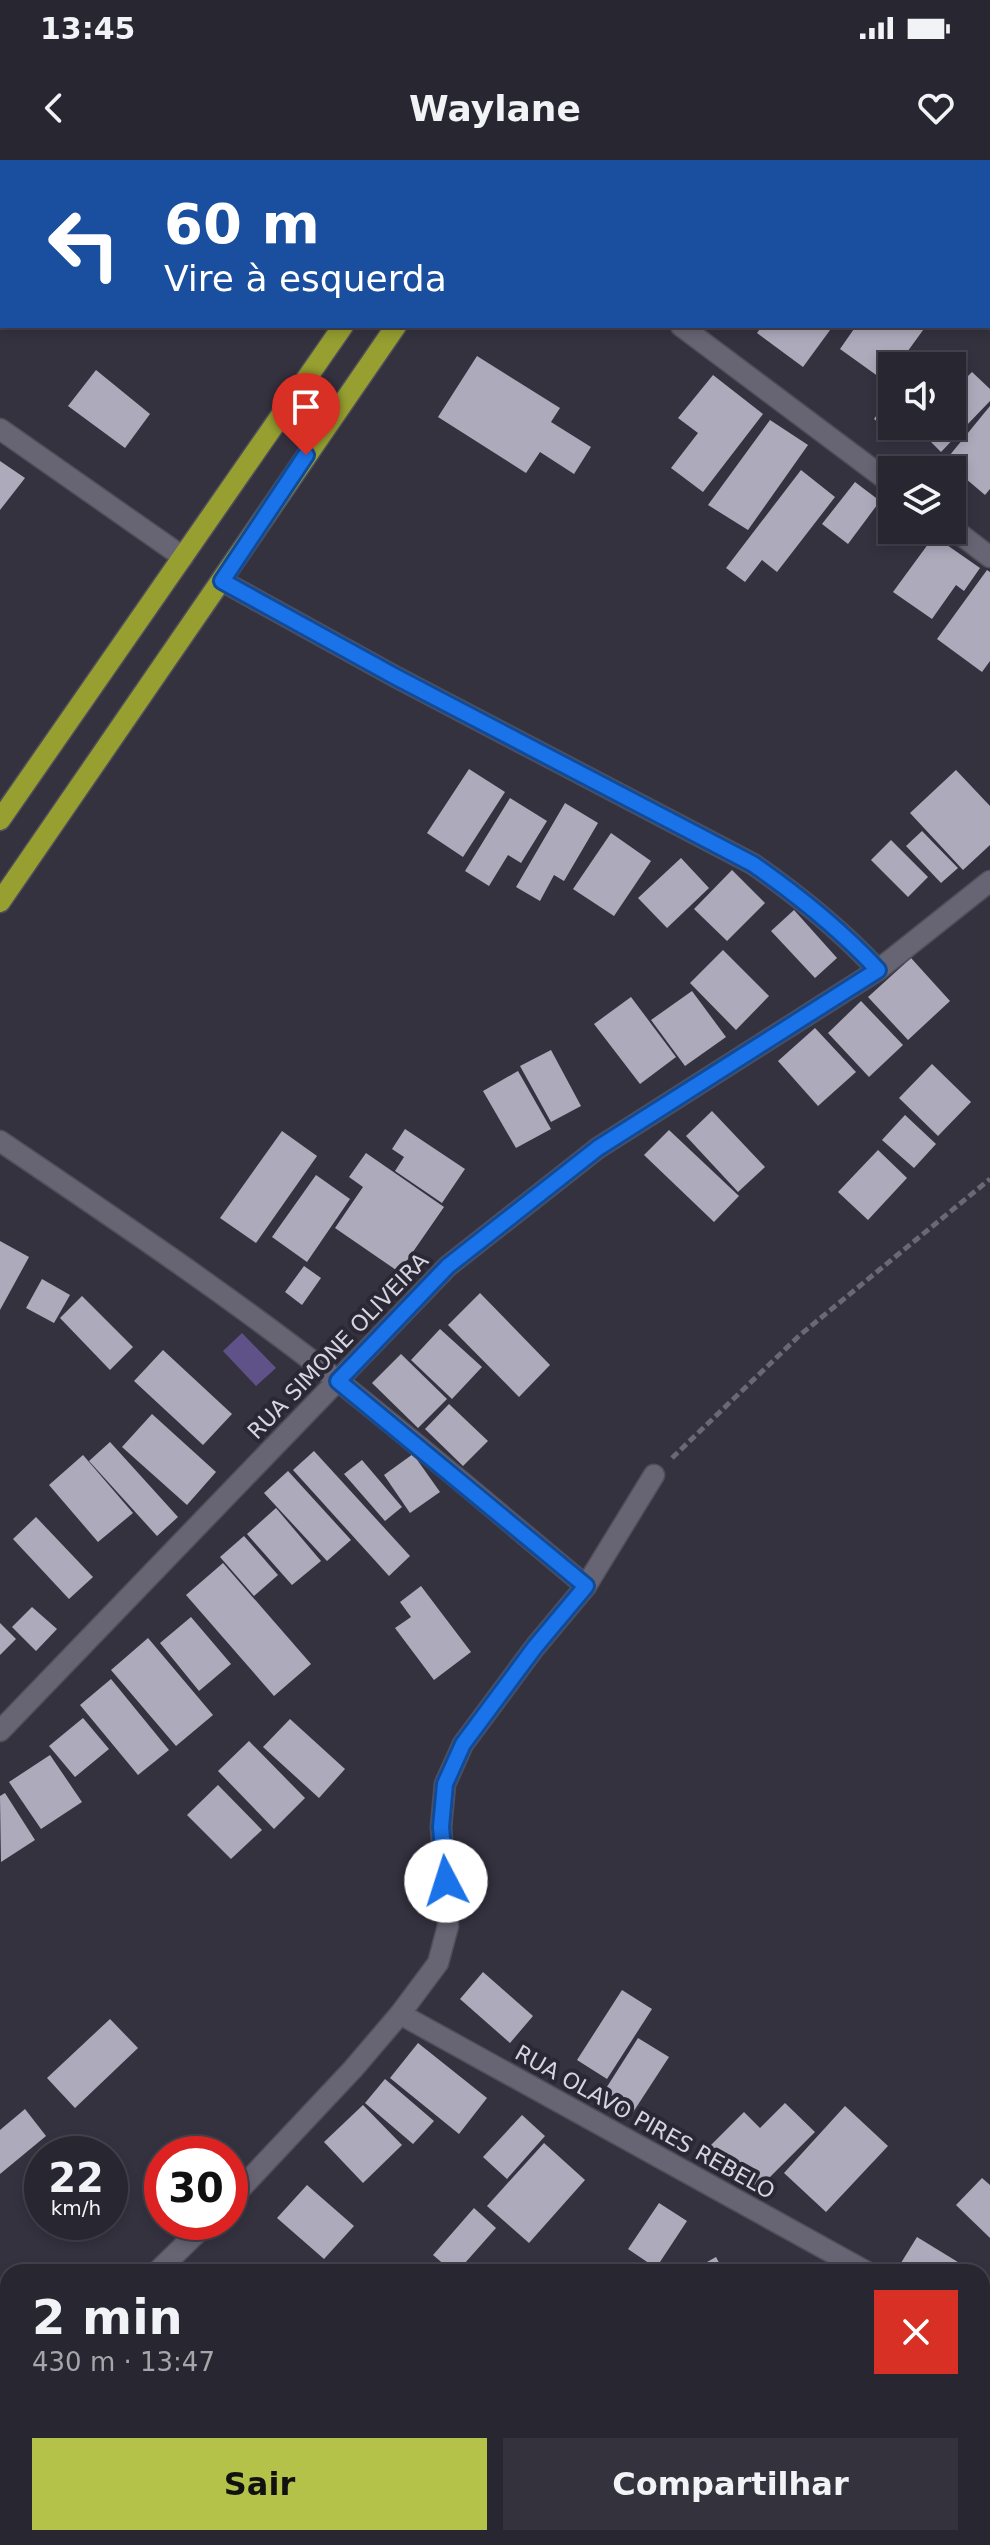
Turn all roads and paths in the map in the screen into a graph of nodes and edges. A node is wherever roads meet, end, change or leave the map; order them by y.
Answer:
1 (342, 328) edge
2 (395, 328) edge
3 (684, 328) edge
4 (0, 429) edge
5 (878, 474) edge
6 (966, 539) edge
7 (183, 557) junction
8 (990, 557) edge
9 (222, 581) junction
10 (0, 820) edge
11 (990, 881) edge
12 (0, 902) edge
13 (878, 970) junction
14 (0, 1141) edge
15 (990, 1179) edge
16 (338, 1381) junction
17 (654, 1475) joint
18 (586, 1586) junction
19 (0, 1731) edge
20 (400, 2014) junction
21 (248, 2181) edge
22 (190, 2240) edge
23 (165, 2264) edge
24 (853, 2264) edge

1 - 7 main road
2 - 9 main road
3 - 5 street
4 - 7 street
6 - 8 street
7 - 10 main road
9 - 12 main road
9 - 13 street
11 - 13 street, RUA SIMONE OLIVEIRA
13 - 16 street, RUA SIMONE OLIVEIRA
14 - 16 street
15 - 17 path
16 - 18 street
16 - 19 street, RUA SIMONE OLIVEIRA
17 - 18 street
18 - 20 street
20 - 21 street
20 - 24 street, RUA OLAVO PIRES REBELO
22 - 23 street

